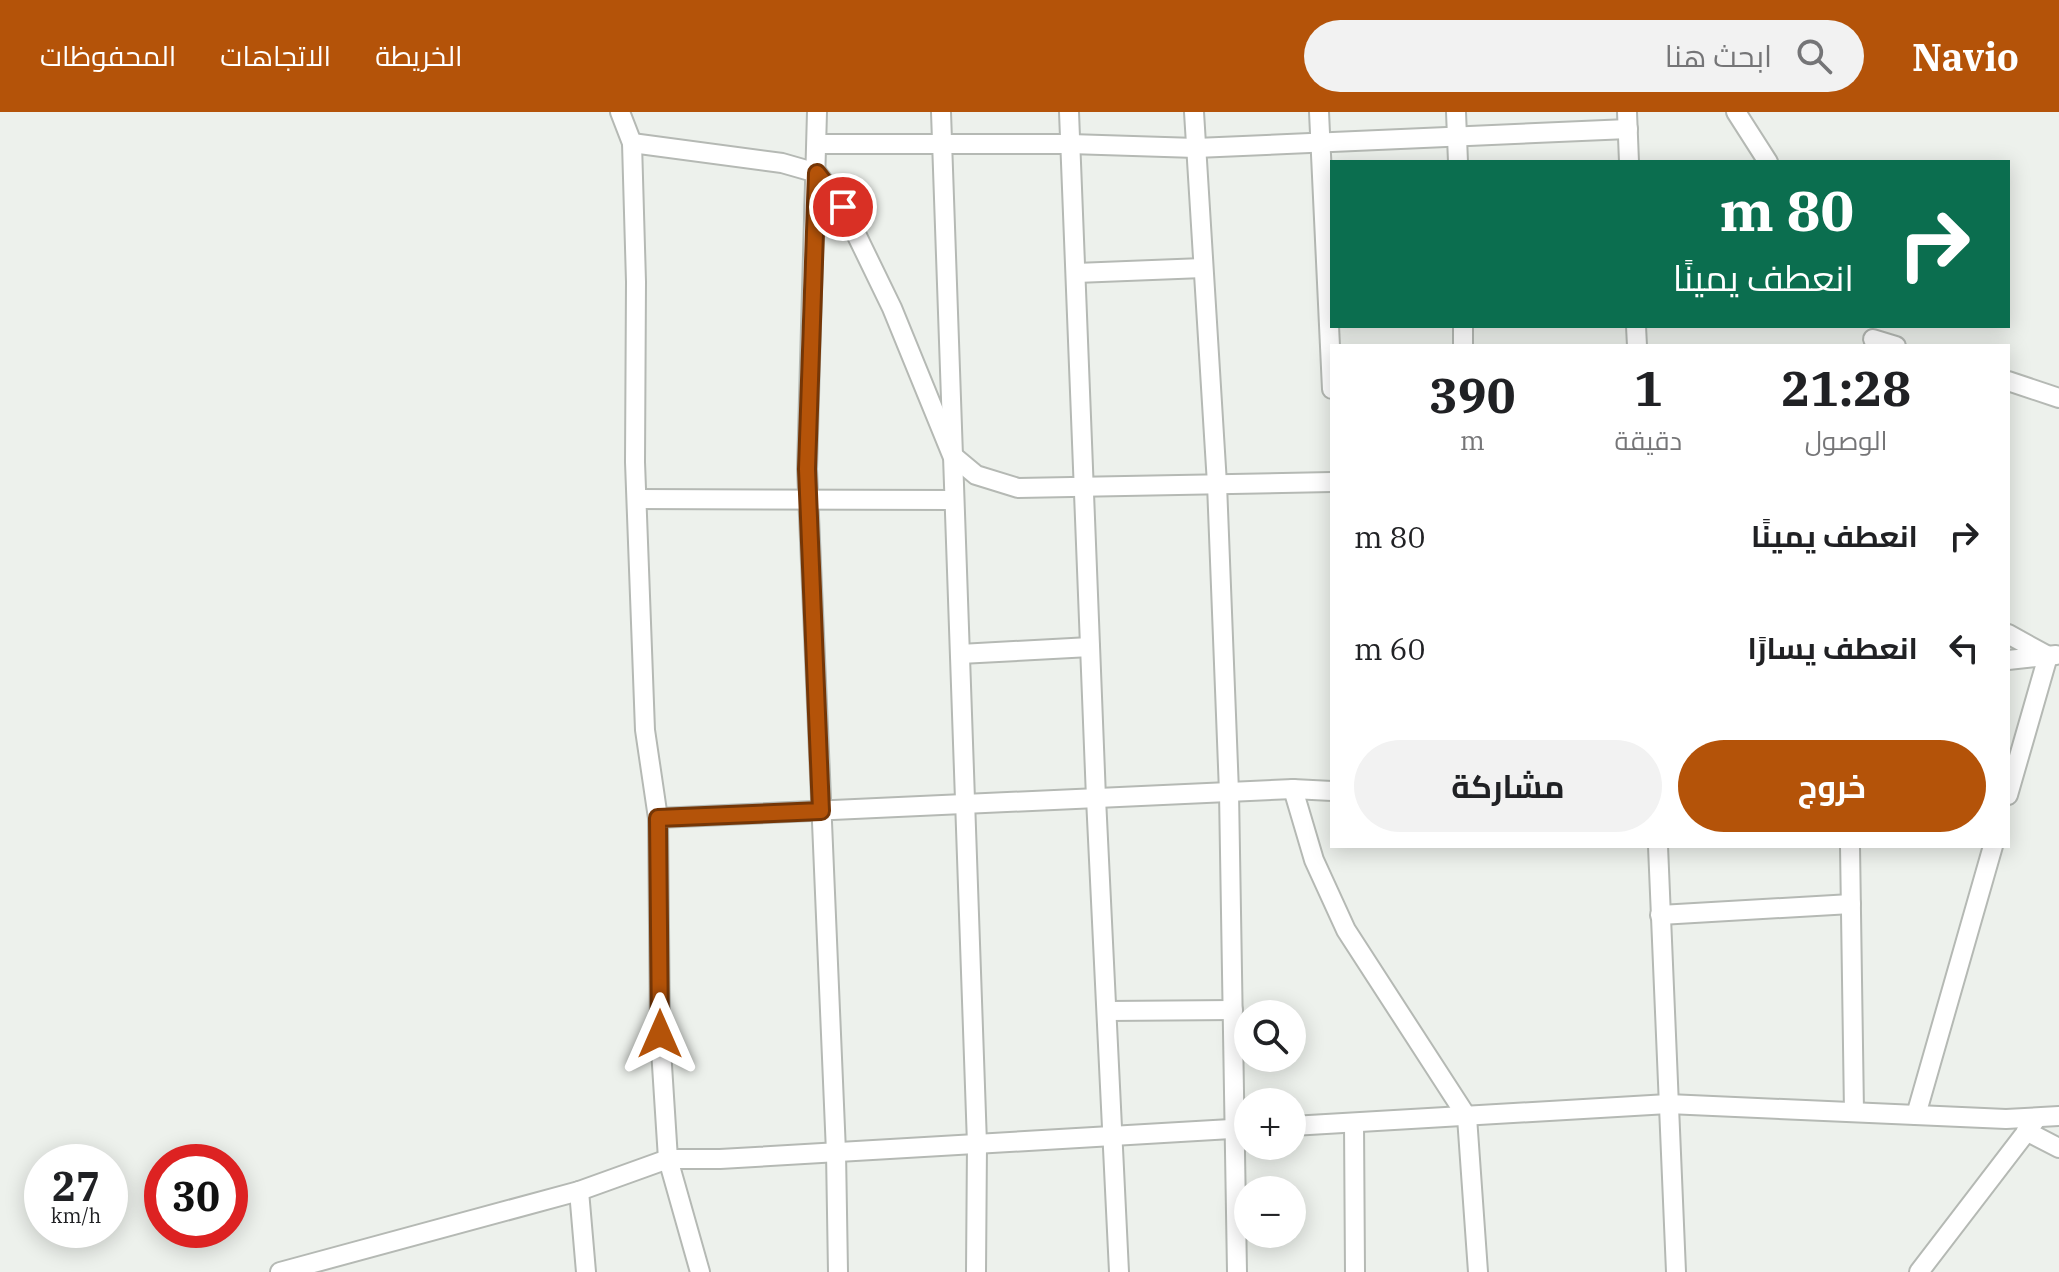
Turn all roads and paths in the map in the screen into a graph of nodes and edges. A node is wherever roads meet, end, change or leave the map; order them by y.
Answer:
1 (620, 112) edge
2 (817, 112) edge
3 (941, 112) edge
4 (1069, 112) edge
5 (1194, 112) edge
6 (1319, 112) edge
7 (1456, 112) edge
8 (1736, 112) edge
9 (1627, 120) edge
10 (1457, 136) junction
11 (632, 143) junction
12 (817, 144) junction
13 (941, 144) junction
14 (1070, 144) junction
15 (1321, 144) junction
16 (1196, 148) junction
17 (1458, 160) edge
18 (1629, 160) edge
19 (1767, 160) edge
20 (817, 173) junction
21 (1203, 268) junction
22 (1076, 273) junction
23 (1871, 337) edge
24 (1330, 344) edge
25 (1890, 344) edge
26 (2010, 382) edge
27 (2059, 398) edge
28 (952, 455) junction
29 (1330, 482) edge
30 (1217, 484) junction
31 (1084, 487) junction
32 (637, 499) junction
33 (808, 499) junction
34 (954, 500) junction
35 (2010, 635) edge
36 (1090, 647) junction
37 (960, 654) junction
38 (2053, 655) edge
39 (2010, 660) edge
40 (1293, 789) junction
41 (2010, 789) edge
42 (1330, 791) edge
43 (1229, 792) junction
44 (1096, 798) junction
45 (965, 805) junction
46 (821, 811) junction
47 (658, 818) junction
48 (1658, 848) edge
49 (1850, 848) edge
50 (1992, 848) edge
51 (1851, 904) junction
52 (1660, 915) junction
53 (1233, 1010) junction
54 (1108, 1011) junction
55 (1239, 1088) edge
56 (1668, 1104) junction
57 (1854, 1112) junction
58 (1916, 1115) junction
59 (2059, 1116) edge
60 (1467, 1117) junction
61 (1354, 1123) junction
62 (2032, 1124) junction
63 (1306, 1125) edge
64 (1234, 1128) edge
65 (1112, 1134) junction
66 (977, 1144) junction
67 (2059, 1148) edge
68 (836, 1152) junction
69 (668, 1159) junction
70 (1241, 1160) edge
71 (579, 1191) junction
72 (280, 1272) edge
73 (586, 1272) edge
74 (700, 1272) edge
75 (838, 1272) edge
76 (976, 1272) edge
77 (1119, 1272) edge
78 (1237, 1272) edge
79 (1355, 1272) edge
80 (1478, 1272) edge
81 (1676, 1272) edge
82 (1919, 1272) edge

1 - 11 street
2 - 12 street
3 - 13 street
4 - 14 street
5 - 16 street
6 - 15 street
7 - 10 street
8 - 19 street
9 - 10 street
9 - 18 street
10 - 15 street
10 - 17 street
11 - 20 street
11 - 32 street
12 - 13 street
12 - 20 street
13 - 14 street
13 - 28 street
14 - 16 street
14 - 22 street
15 - 16 street
15 - 24 street
16 - 21 street
20 - 28 street
20 - 33 street
21 - 22 street
21 - 30 street
22 - 31 street
23 - 25 street
26 - 27 street
28 - 31 street
28 - 34 street
29 - 30 street
30 - 31 street
30 - 43 street
31 - 36 street
32 - 33 street
32 - 47 street
33 - 34 street
33 - 46 street
34 - 37 street
35 - 38 street
36 - 37 street
36 - 44 street
37 - 45 street
38 - 39 street
38 - 41 street
40 - 42 street
40 - 43 street
40 - 60 street
43 - 44 street
43 - 53 street
44 - 45 street
44 - 54 street
45 - 46 street
45 - 66 street
46 - 47 street
46 - 68 street
47 - 69 street
48 - 52 street
49 - 51 street
50 - 58 street
51 - 52 street
51 - 57 street
52 - 56 street
53 - 54 street
53 - 55 street
54 - 65 street
56 - 57 street
56 - 60 street
56 - 81 street
57 - 58 street
58 - 62 street
59 - 62 street
60 - 61 street
60 - 80 street
61 - 63 street
61 - 79 street
62 - 67 street
62 - 82 street
64 - 65 street
65 - 66 street
65 - 77 street
66 - 68 street
66 - 76 street
68 - 69 street
68 - 75 street
69 - 71 street
69 - 74 street
70 - 78 street
71 - 72 street
71 - 73 street

